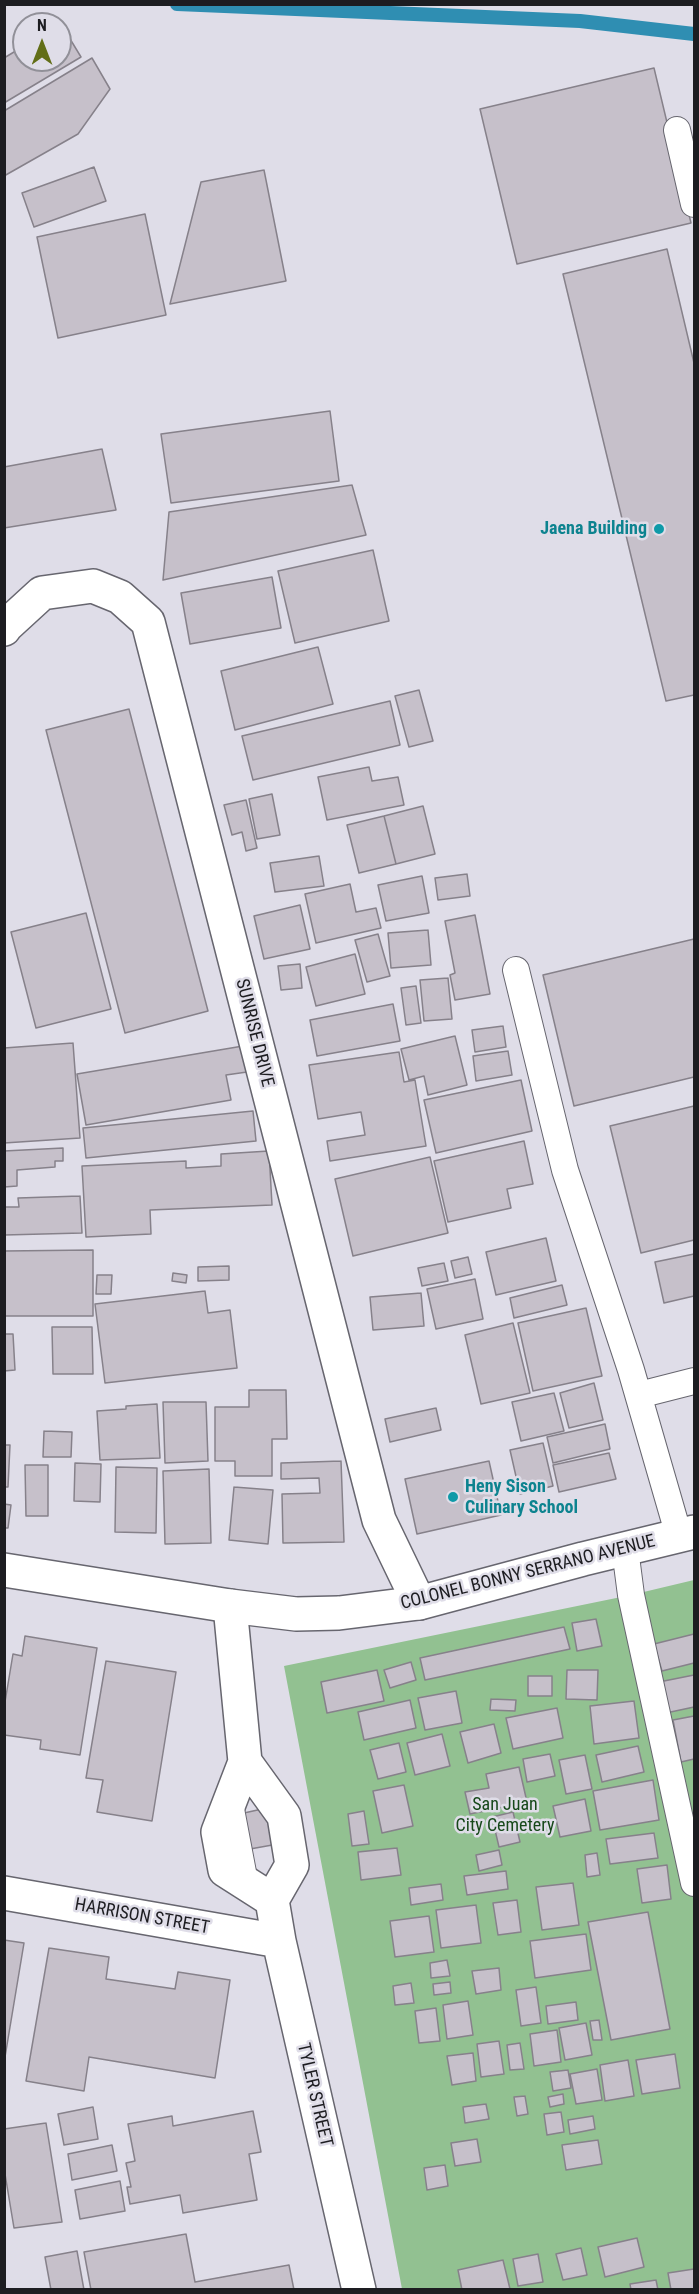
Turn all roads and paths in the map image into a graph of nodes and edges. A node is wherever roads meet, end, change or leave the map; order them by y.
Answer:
1 (677, 130) dead end
2 (694, 204) edge
3 (4, 629) edge
4 (516, 970) dead end
5 (694, 1381) edge
6 (639, 1395) junction
7 (687, 1534) edge
8 (625, 1549) junction
9 (4, 1570) edge
10 (419, 1604) junction
11 (230, 1606) junction
12 (245, 1762) junction
13 (694, 1883) edge
14 (4, 1893) edge
15 (272, 1900) junction
16 (279, 1941) junction
17 (359, 2289) edge

1 - 2 lane
3 - 10 street, SUNRISE DRIVE
4 - 6 lane
5 - 6 lane
6 - 7 lane
7 - 8 street, COLONEL BONNY SERRANO AVENUE
8 - 10 street, COLONEL BONNY SERRANO AVENUE
8 - 13 lane
9 - 11 street, COLONEL BONNY SERRANO AVENUE
10 - 11 street, COLONEL BONNY SERRANO AVENUE
11 - 12 street
12 - 15 street
12 - 15 street
14 - 16 street, HARRISON STREET
15 - 16 street, TYLER STREET
16 - 17 street, TYLER STREET

